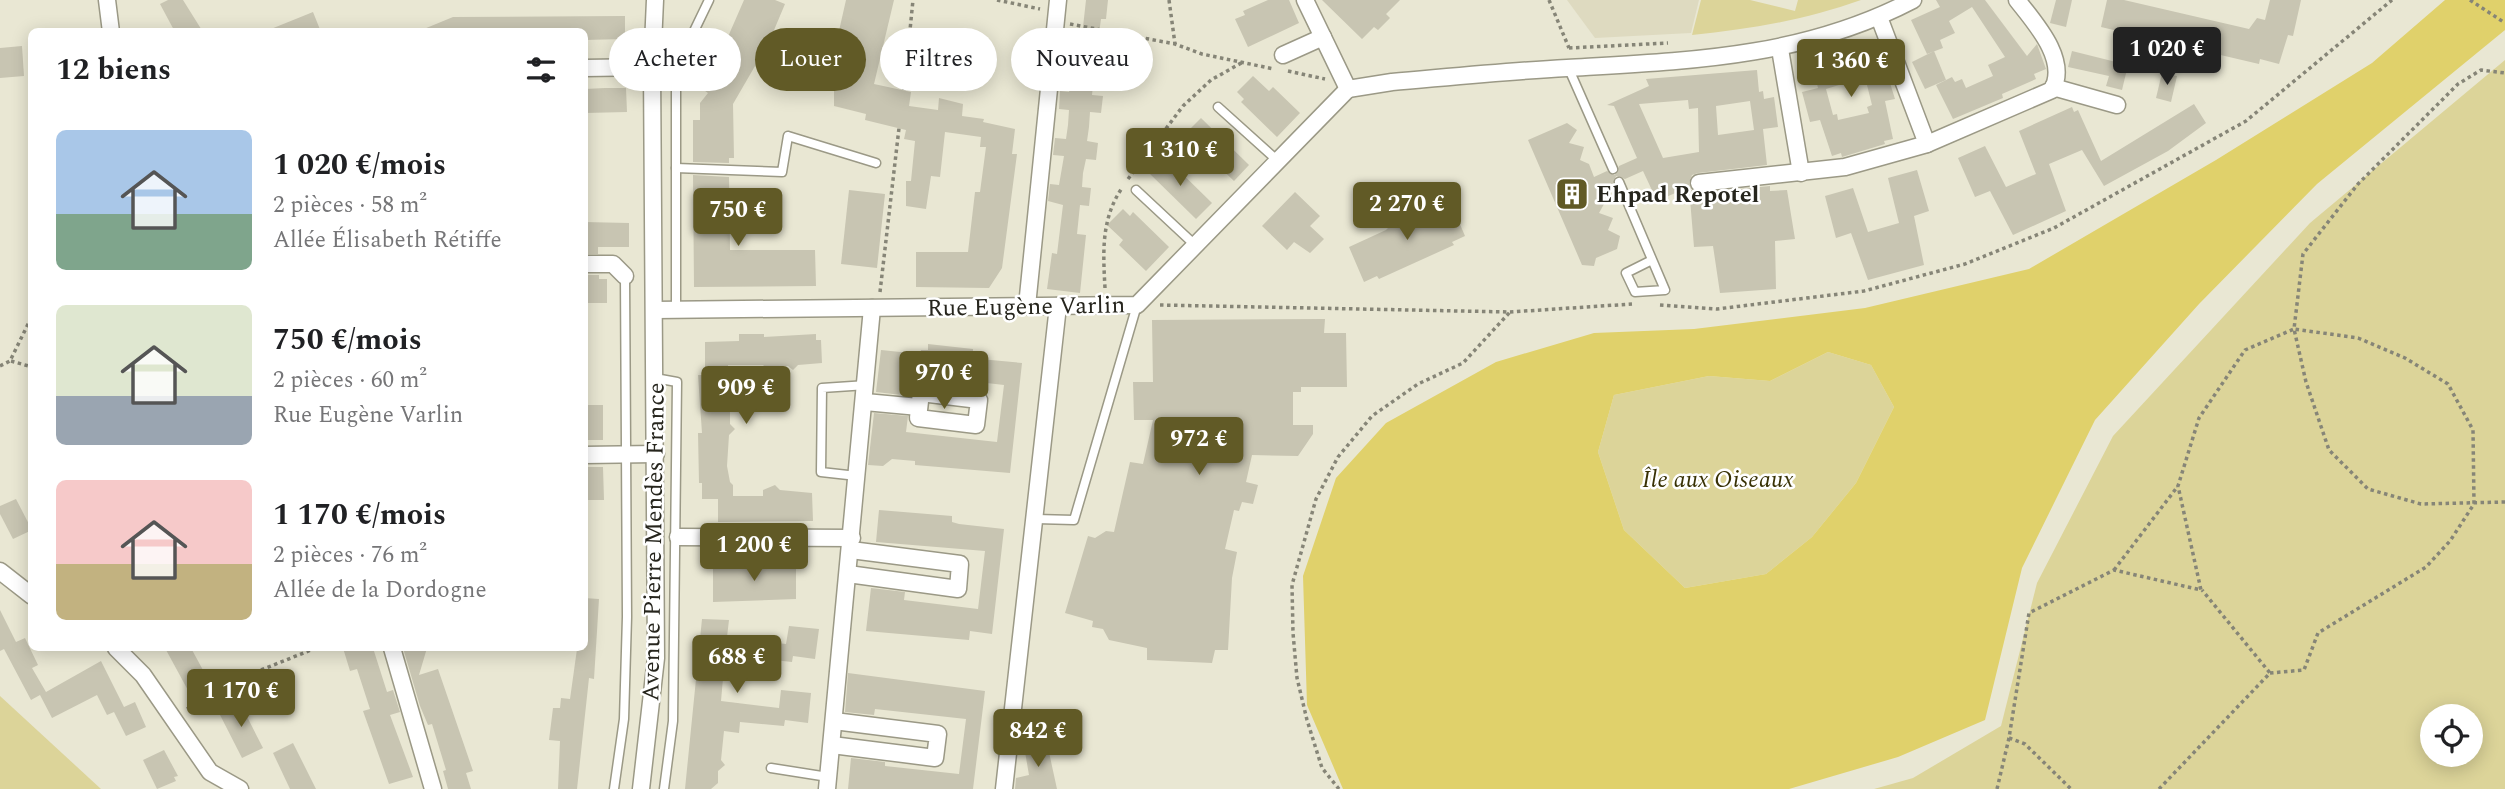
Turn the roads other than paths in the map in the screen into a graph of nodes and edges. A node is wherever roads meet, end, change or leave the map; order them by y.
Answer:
1 (107, 0) edge
2 (709, 0) edge
3 (1305, 0) edge
4 (1913, 0) edge
5 (2017, 0) edge
6 (652, 3) edge
7 (1057, 12) edge
8 (1879, 17) junction
9 (110, 28) edge
10 (652, 28) edge
11 (695, 28) edge
12 (1323, 37) junction
13 (1780, 49) junction
14 (1283, 55) dead end
15 (588, 68) edge
16 (1568, 68) junction
17 (609, 70) edge
18 (1346, 86) junction
19 (2053, 88) junction
20 (652, 91) edge
21 (676, 91) edge
22 (2117, 105) dead end
23 (1218, 107) dead end
24 (1927, 144) junction
25 (1278, 161) junction
26 (876, 163) dead end
27 (676, 168) junction
28 (1613, 169) dead end
29 (1801, 173) junction
30 (1619, 182) dead end
31 (1699, 183) dead end
32 (1136, 190) dead end
33 (1195, 245) junction
34 (1652, 260) junction
35 (588, 264) edge
36 (625, 276) joint
37 (1137, 305) junction
38 (1027, 306) junction
39 (1058, 306) junction
40 (875, 308) junction
41 (655, 310) junction
42 (676, 310) junction
43 (655, 378) junction
44 (866, 393) junction
45 (919, 407) dead end
46 (588, 454) edge
47 (625, 454) junction
48 (656, 454) junction
49 (858, 476) junction
50 (1036, 519) junction
51 (678, 537) junction
52 (851, 544) junction
53 (0, 571) edge
54 (848, 574) junction
55 (28, 593) edge
56 (119, 651) edge
57 (393, 651) edge
58 (834, 720) junction
59 (832, 745) junction
60 (771, 768) dead end
61 (828, 783) edge
62 (240, 789) edge
63 (433, 789) edge
64 (614, 789) edge
65 (641, 789) edge
66 (664, 789) edge
67 (1004, 789) edge

1 - 9 street
2 - 11 lane
3 - 12 street
4 - 8 street
5 - 19 street
6 - 10 street, Avenue Pierre Mendès France
7 - 38 street
8 - 13 street
8 - 24 street
12 - 14 street
12 - 18 street
13 - 16 street
13 - 29 street
15 - 17 street
16 - 18 street
16 - 28 lane
18 - 25 street, Rue Eugène Varlin
19 - 22 street
19 - 24 street
20 - 41 street, Avenue Pierre Mendès France
21 - 27 lane
23 - 25 lane
24 - 29 street
25 - 33 street, Rue Eugène Varlin
26 - 27 lane
27 - 42 lane
29 - 31 street
30 - 34 lane
32 - 33 lane
33 - 37 street, Rue Eugène Varlin
34 - 34 lane
35 - 36 street
36 - 47 lane
37 - 39 street, Rue Eugène Varlin
37 - 50 lane
38 - 39 street, Rue Eugène Varlin
38 - 40 street, Rue Eugène Varlin
39 - 50 street
40 - 42 street, Rue Eugène Varlin
40 - 44 street
41 - 42 street, Rue Eugène Varlin
41 - 43 street, Avenue Pierre Mendès France
43 - 48 street, Avenue Pierre Mendès France
43 - 51 lane
44 - 45 street
44 - 49 street
44 - 49 lane
46 - 47 street
47 - 48 street
47 - 64 lane
48 - 65 street, Avenue Pierre Mendès France
49 - 52 street
50 - 67 street
51 - 52 street
51 - 66 lane
52 - 54 street
52 - 54 street
53 - 55 street
54 - 58 street
56 - 62 street
57 - 63 street
58 - 59 street
58 - 59 street
59 - 61 street
60 - 61 lane

